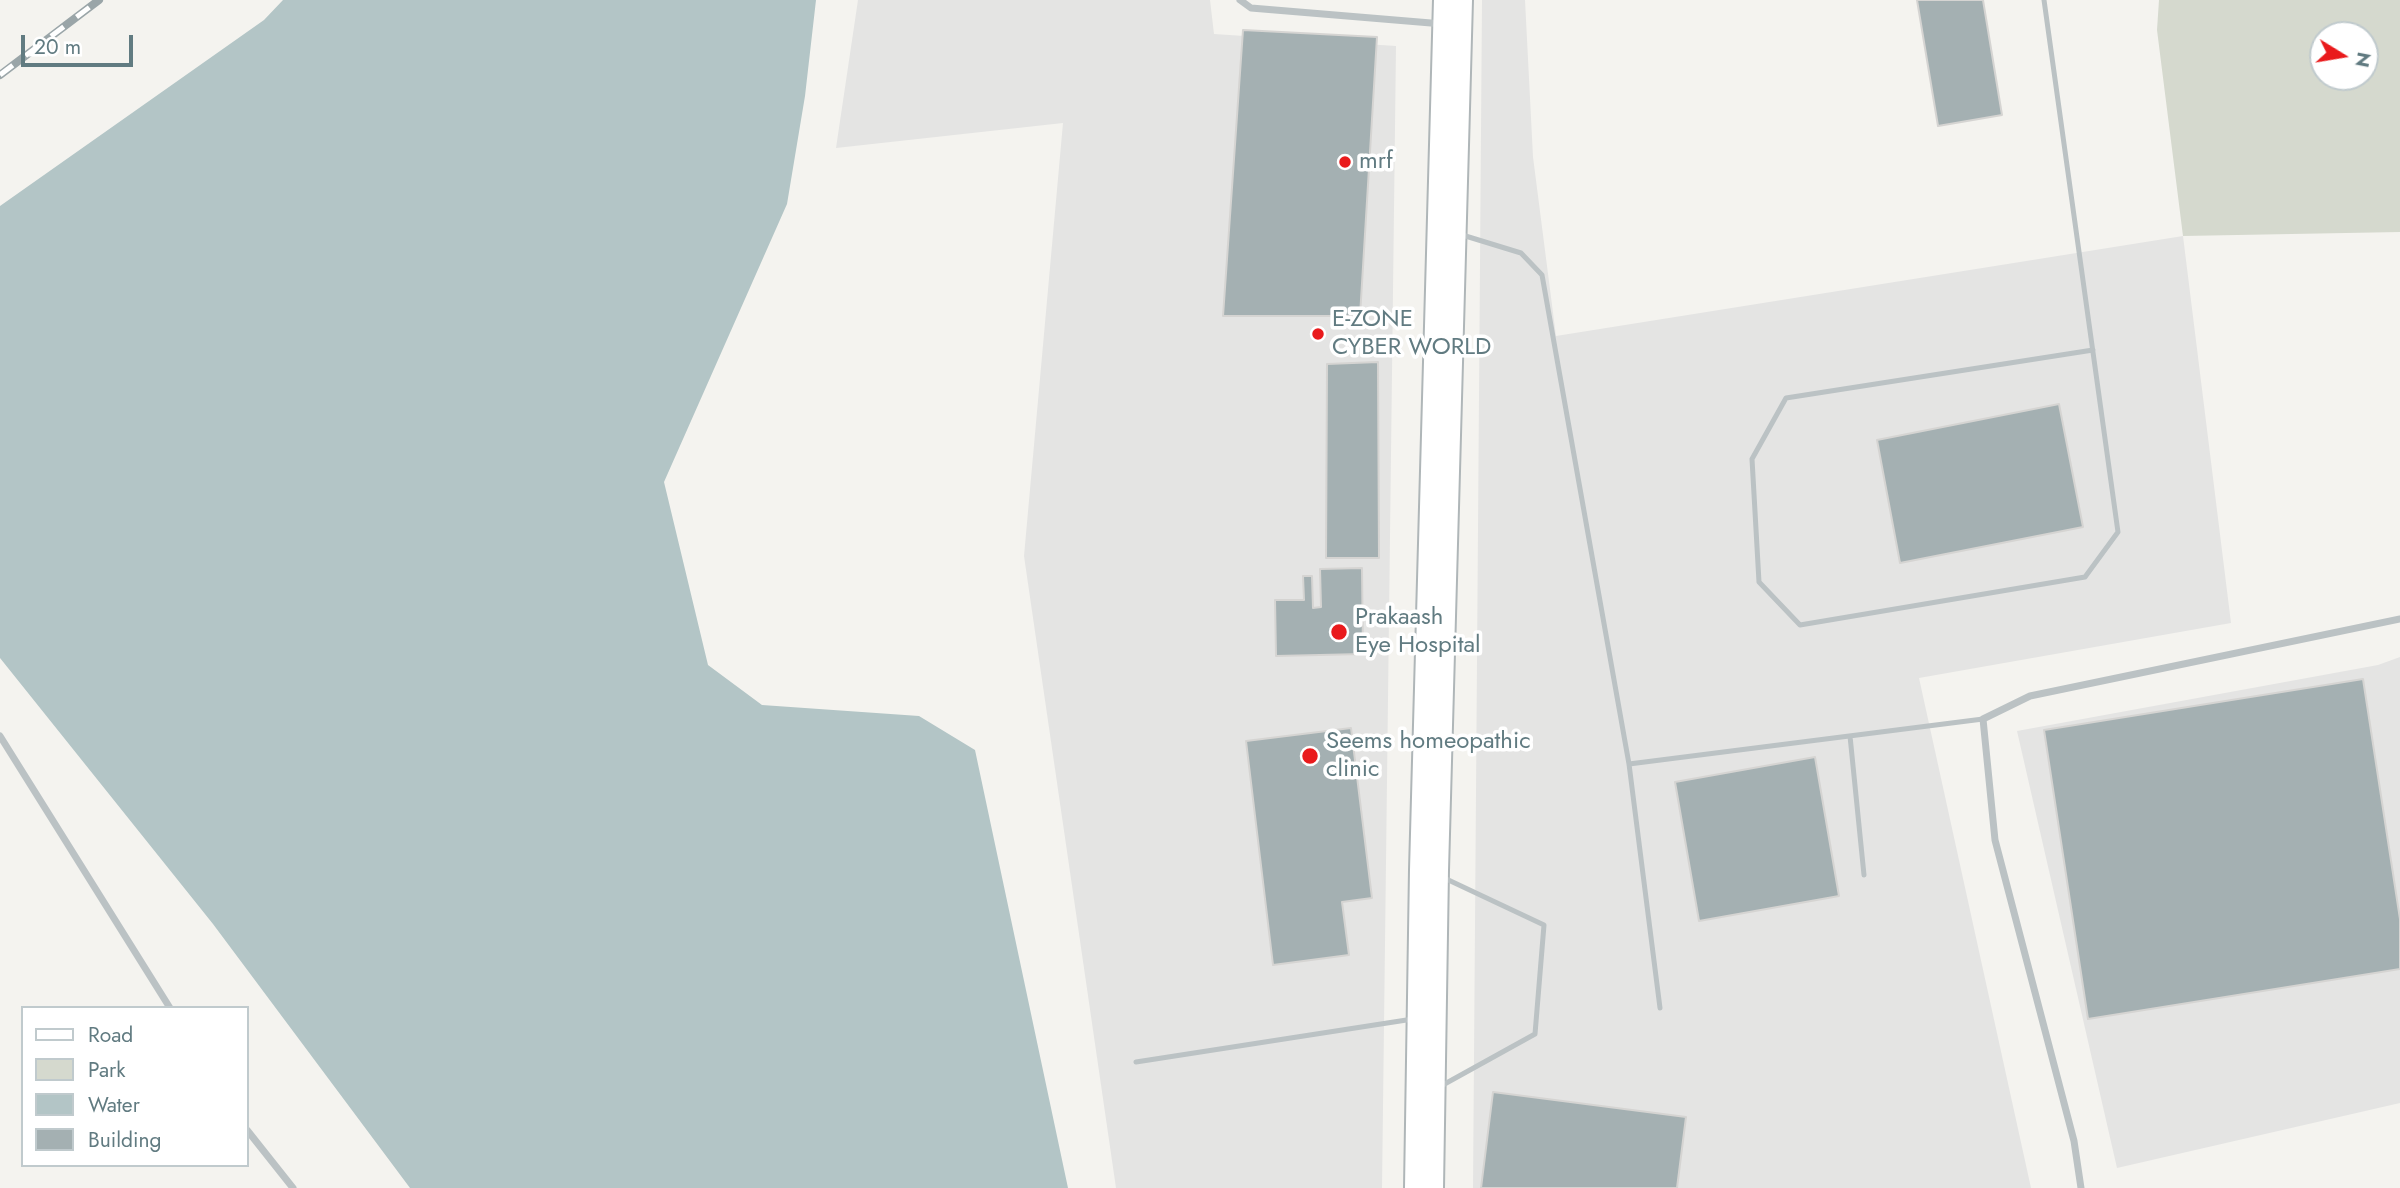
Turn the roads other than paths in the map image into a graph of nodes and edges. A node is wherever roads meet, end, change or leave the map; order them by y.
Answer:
1 (1240, 0) edge
2 (2044, 0) edge
3 (1452, 13) edge
4 (1446, 230) junction
5 (2092, 350) junction
6 (2400, 619) edge
7 (1983, 719) junction
8 (0, 736) edge
9 (1850, 736) junction
10 (1629, 764) junction
11 (1429, 870) junction
12 (1864, 876) dead end
13 (169, 1006) edge
14 (1660, 1008) dead end
15 (1427, 1017) junction
16 (1136, 1062) dead end
17 (1426, 1094) junction
18 (248, 1131) edge
19 (293, 1188) edge
20 (1424, 1188) edge
21 (2081, 1188) edge

1 - 3 street
2 - 5 lane
3 - 4 main road
4 - 10 lane
4 - 11 main road
5 - 5 lane
6 - 7 street
7 - 9 lane
7 - 21 street
8 - 13 street
9 - 10 lane
9 - 12 lane
10 - 14 lane
11 - 15 main road
11 - 17 lane
15 - 16 lane
15 - 17 main road
17 - 20 main road
18 - 19 street

